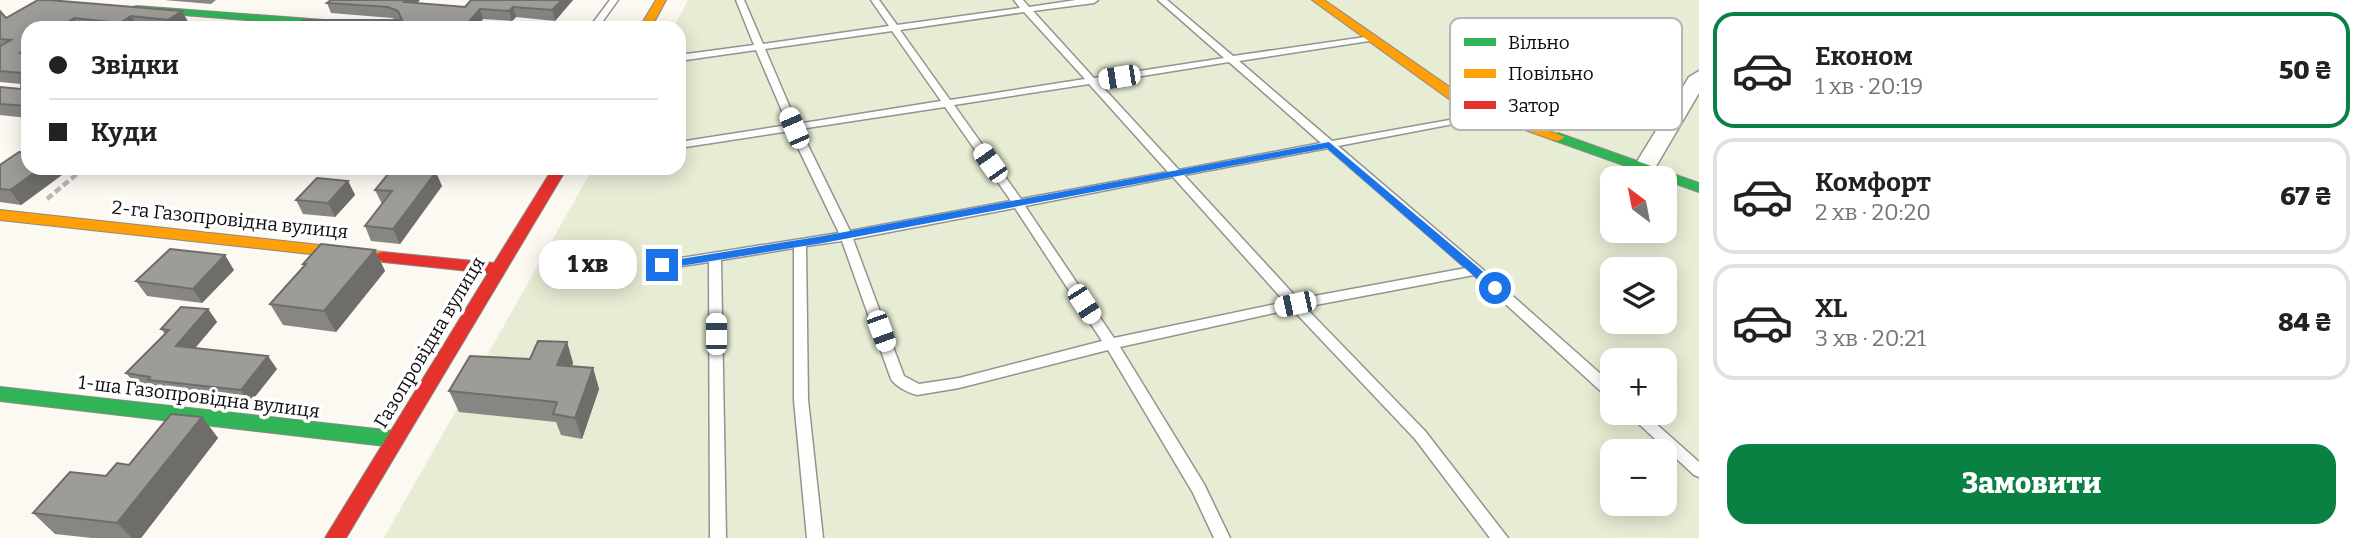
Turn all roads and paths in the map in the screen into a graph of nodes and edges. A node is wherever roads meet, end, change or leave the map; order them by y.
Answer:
1 (614, 0) edge
2 (662, 0) edge
3 (740, 0) edge
4 (875, 0) edge
5 (1094, 0) edge
6 (1162, 0) edge
7 (1317, 0) edge
8 (1022, 5) edge
9 (118, 8) edge
10 (295, 21) edge
11 (598, 21) edge
12 (649, 21) edge
13 (895, 30) junction
14 (1369, 38) junction
15 (760, 47) junction
16 (686, 57) edge
17 (1228, 60) junction
18 (1699, 77) edge
19 (1092, 82) junction
20 (1450, 94) edge
21 (948, 104) junction
22 (1682, 105) edge
23 (1450, 122) edge
24 (794, 128) junction
25 (1536, 130) edge
26 (1667, 130) edge
27 (686, 144) edge
28 (1329, 145) junction
29 (1638, 166) edge
30 (1645, 166) edge
31 (1177, 174) junction
32 (556, 175) edge
33 (1677, 180) edge
34 (1699, 188) edge
35 (1018, 203) junction
36 (0, 215) edge
37 (846, 236) junction
38 (800, 244) junction
39 (715, 258) junction
40 (662, 265) dead end
41 (497, 269) junction
42 (1476, 270) junction
43 (1295, 304) junction
44 (1111, 344) junction
45 (1600, 382) edge
46 (0, 394) edge
47 (1647, 425) edge
48 (394, 439) junction
49 (1699, 471) edge
50 (335, 538) edge
51 (718, 538) edge
52 (815, 538) edge
53 (1222, 538) edge
54 (1500, 538) edge

1 - 11 lane
2 - 12 street
3 - 15 lane
4 - 13 lane
5 - 8 lane
6 - 17 lane
7 - 14 street
8 - 13 lane
8 - 19 lane
9 - 10 street
13 - 15 lane
13 - 21 lane
14 - 17 lane
14 - 20 street
15 - 16 lane
15 - 24 lane
17 - 19 lane
17 - 28 lane
18 - 22 street
19 - 21 lane
19 - 31 lane
21 - 24 lane
21 - 35 lane
23 - 28 lane
24 - 27 lane
24 - 37 lane
25 - 29 street
26 - 30 street
28 - 31 lane
28 - 42 lane
31 - 35 lane
31 - 43 lane
32 - 41 street, Газопровідна вулиця
33 - 34 street
35 - 37 lane
35 - 44 lane
36 - 41 street, 2-га Газопровідна вулиця
37 - 38 lane
37 - 44 lane
38 - 39 lane
38 - 52 lane
39 - 40 lane
39 - 51 lane
41 - 48 street, Газопровідна вулиця
42 - 43 lane
42 - 45 lane
43 - 44 lane
43 - 54 lane
44 - 53 lane
46 - 48 street, 1-ша Газопровідна вулиця
47 - 49 lane
48 - 50 street, Газопровідна вулиця

